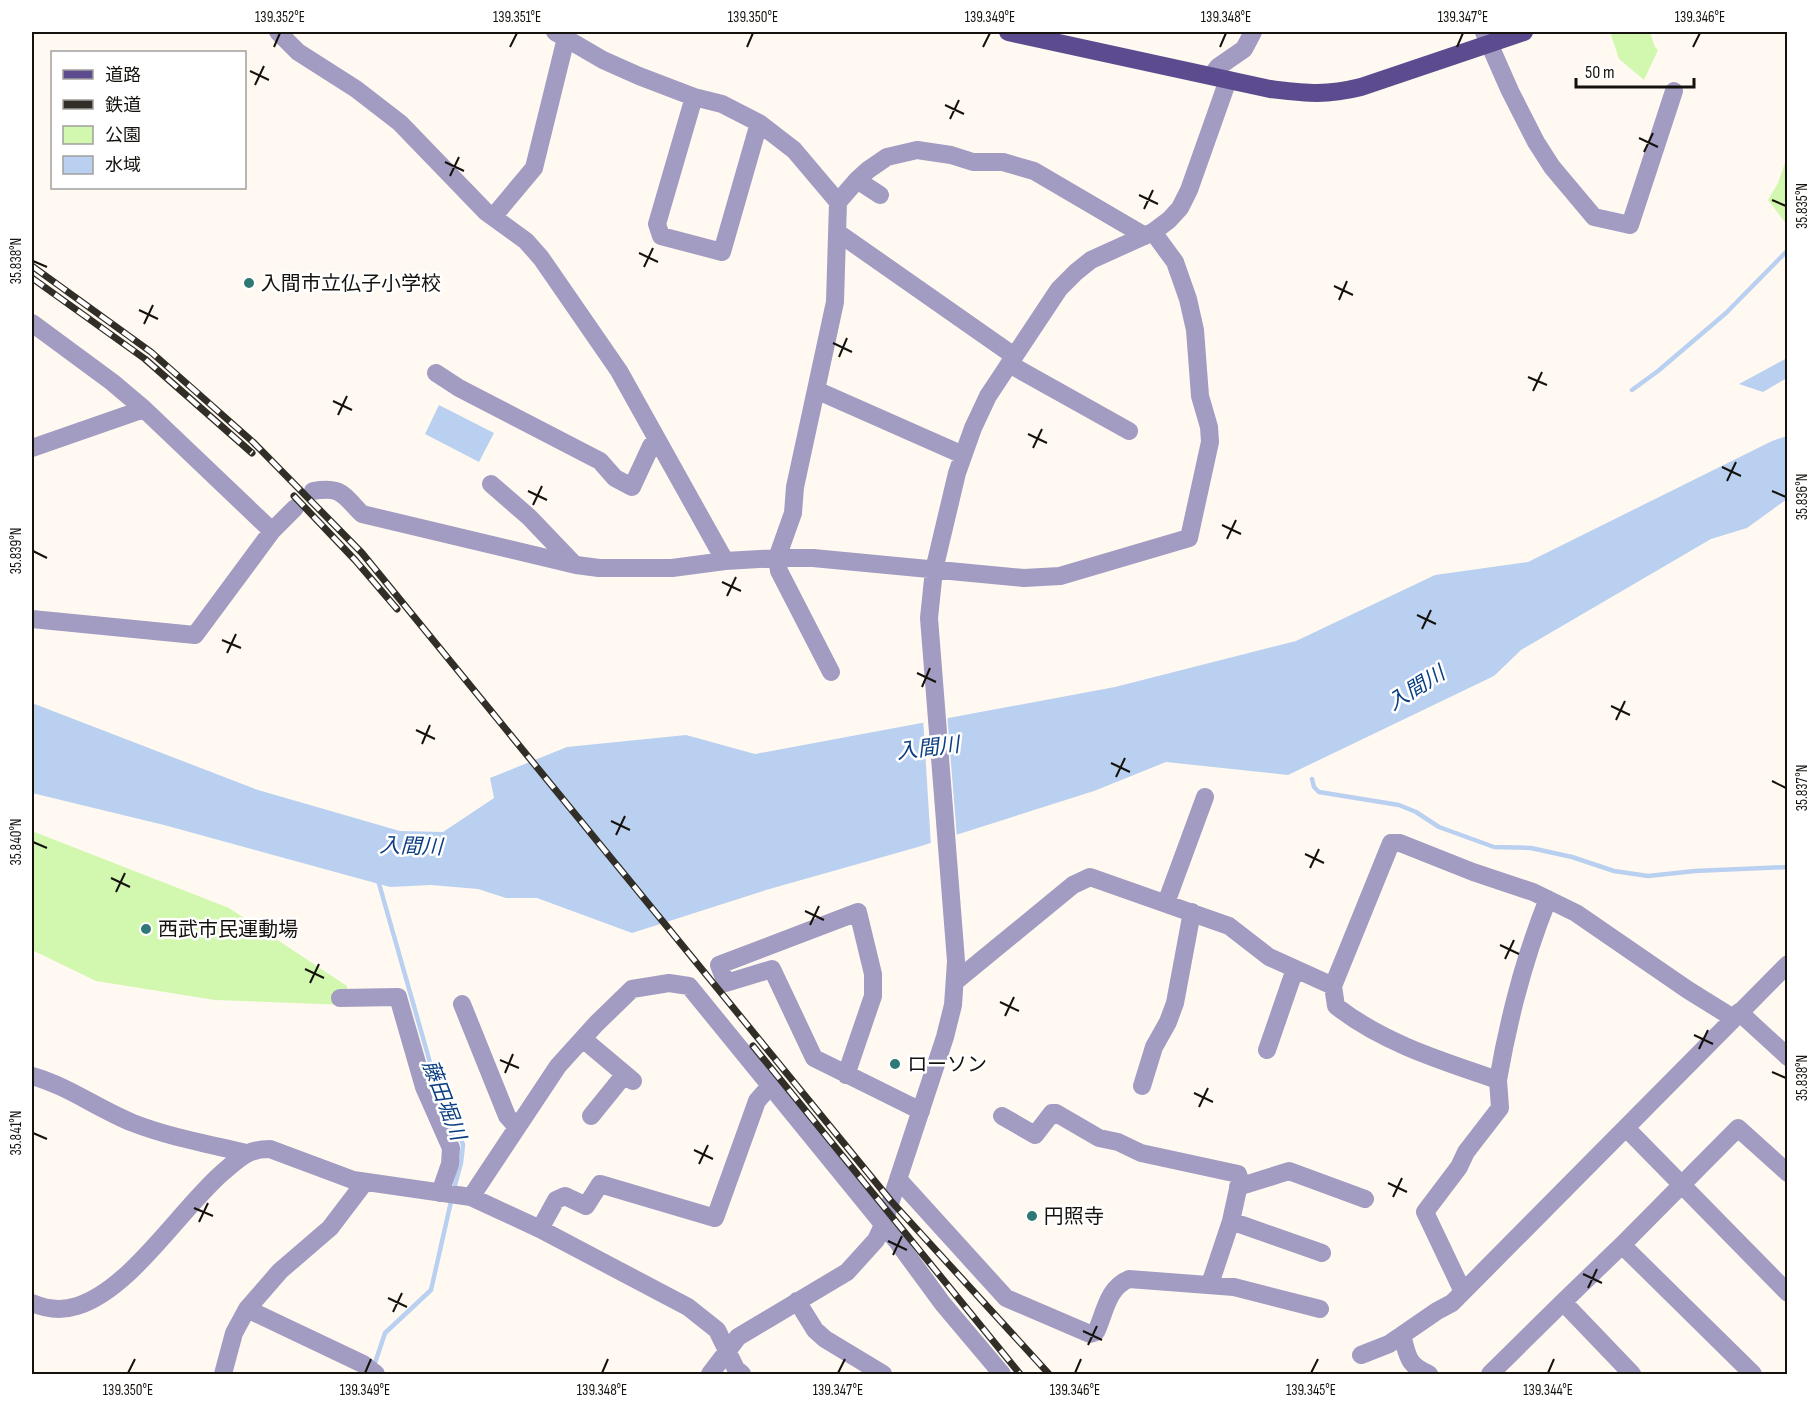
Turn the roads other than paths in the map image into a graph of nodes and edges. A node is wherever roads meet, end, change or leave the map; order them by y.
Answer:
1 (278, 32) edge
2 (1008, 32) edge
3 (1252, 32) edge
4 (1524, 32) edge
5 (560, 35) edge
6 (1486, 37) edge
7 (1220, 78) junction
8 (1674, 91) dead end
9 (694, 97) junction
10 (759, 123) junction
11 (857, 180) junction
12 (880, 195) dead end
13 (838, 202) junction
14 (493, 217) junction
15 (837, 232) junction
16 (1149, 234) junction
17 (32, 323) edge
18 (1012, 360) junction
19 (436, 373) dead end
20 (816, 390) junction
21 (144, 409) junction
22 (1129, 431) dead end
23 (659, 443) junction
24 (32, 448) edge
25 (963, 455) junction
26 (491, 484) dead end
27 (313, 491) dead end
28 (295, 508) dead end
29 (272, 531) junction
30 (777, 558) junction
31 (725, 561) junction
32 (576, 565) junction
33 (934, 570) junction
34 (32, 619) edge
35 (831, 672) dead end
36 (1205, 797) dead end
37 (1548, 899) junction
38 (1166, 903) junction
39 (1192, 912) junction
40 (1788, 964) edge
41 (1295, 969) junction
42 (956, 981) junction
43 (726, 982) junction
44 (1333, 986) junction
45 (695, 994) junction
46 (340, 998) dead end
47 (462, 1005) dead end
48 (1736, 1015) junction
49 (583, 1039) junction
50 (1268, 1050) dead end
51 (1788, 1057) edge
52 (846, 1075) junction
53 (32, 1076) edge
54 (1498, 1080) junction
55 (771, 1086) junction
56 (1142, 1086) dead end
57 (921, 1111) junction
58 (591, 1116) dead end
59 (1002, 1116) dead end
60 (518, 1127) junction
61 (1626, 1128) junction
62 (246, 1153) junction
63 (1788, 1173) edge
64 (898, 1179) junction
65 (365, 1182) junction
66 (1682, 1186) junction
67 (1238, 1187) junction
68 (455, 1195) junction
69 (1365, 1199) dead end
70 (1231, 1221) junction
71 (883, 1225) junction
72 (540, 1229) junction
73 (1622, 1245) junction
74 (1322, 1252) dead end
75 (1210, 1284) junction
76 (1463, 1292) junction
77 (1788, 1293) edge
78 (796, 1302) junction
79 (1563, 1302) junction
80 (32, 1304) edge
81 (247, 1309) junction
82 (1320, 1309) dead end
83 (1402, 1335) junction
84 (728, 1351) junction
85 (1361, 1355) dead end
86 (369, 1369) edge
87 (223, 1374) edge
88 (710, 1374) edge
89 (742, 1374) edge
90 (883, 1374) edge
91 (1002, 1374) edge
92 (1429, 1374) edge
93 (1490, 1374) edge
94 (1632, 1374) edge
95 (1753, 1374) edge

1 - 14 street
2 - 7 main road
3 - 7 street
4 - 6 main road
5 - 9 street
5 - 14 street
6 - 7 main road
6 - 8 street
7 - 16 street
9 - 10 street
9 - 10 street
10 - 13 street
11 - 12 street
11 - 13 street
11 - 16 street
13 - 15 street
14 - 23 street
15 - 18 street
15 - 20 street
16 - 18 street
16 - 33 street
17 - 21 street
18 - 22 street
18 - 25 street
19 - 23 street
20 - 25 street
20 - 30 street
21 - 24 street
21 - 29 street
23 - 31 street
25 - 33 street
26 - 32 street
27 - 32 street
28 - 29 street
29 - 34 street
30 - 31 street
30 - 33 street
30 - 35 street
31 - 32 street
33 - 42 street
36 - 38 street
37 - 44 street
37 - 48 street
37 - 54 street
38 - 39 street
38 - 42 street
39 - 41 street
39 - 56 street
40 - 48 street
41 - 44 street
41 - 50 street
42 - 57 street
43 - 45 street
43 - 52 street
43 - 52 street
44 - 54 street
45 - 49 street
45 - 55 street
46 - 68 street
47 - 60 street
48 - 51 street
48 - 61 street
49 - 58 street
49 - 60 street
52 - 57 street
53 - 62 street
54 - 76 street
55 - 71 street
55 - 72 street
57 - 64 street
59 - 67 street
60 - 68 street
61 - 66 street
61 - 76 street
62 - 65 street
62 - 80 street
63 - 66 street
64 - 71 street
64 - 75 street
65 - 68 street
65 - 81 street
66 - 73 street
66 - 77 street
67 - 69 street
67 - 70 street
68 - 72 street
70 - 74 street
70 - 75 street
71 - 78 street
71 - 91 street
72 - 84 street
73 - 79 street
73 - 95 street
75 - 82 street
76 - 83 street
78 - 84 street
78 - 90 street
79 - 93 street
79 - 94 street
81 - 86 street
81 - 87 street
83 - 85 street
83 - 92 street
84 - 88 street
84 - 89 street

